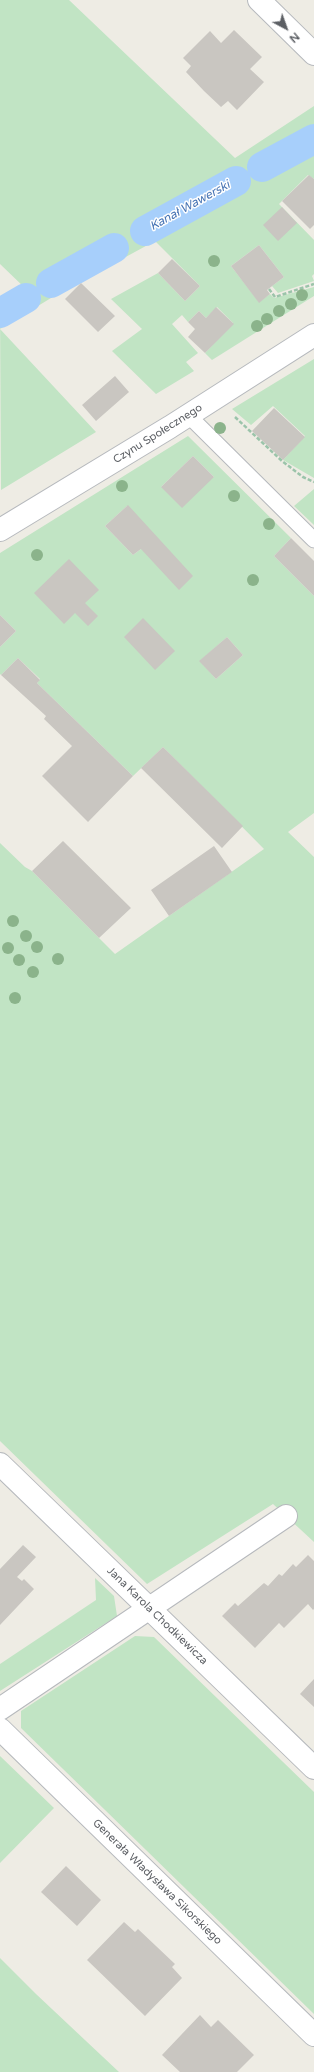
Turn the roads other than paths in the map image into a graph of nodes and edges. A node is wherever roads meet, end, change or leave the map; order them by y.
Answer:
1 (259, 0) edge
2 (314, 54) edge
3 (314, 335) edge
4 (188, 415) junction
5 (0, 530) edge
6 (314, 540) edge
7 (0, 1464) edge
8 (286, 1516) dead end
9 (148, 1607) junction
10 (0, 1709) edge
11 (0, 1729) edge
12 (314, 1768) edge
13 (314, 2035) edge

1 - 2 street
3 - 4 street, Czynu Społecznego
4 - 5 street, Czynu Społecznego
4 - 6 lane
7 - 9 street, Jana Karola Chodkiewicza
8 - 9 street
9 - 10 street
9 - 12 street, Jana Karola Chodkiewicza
11 - 13 street, Generała Władysława Sikorskiego

